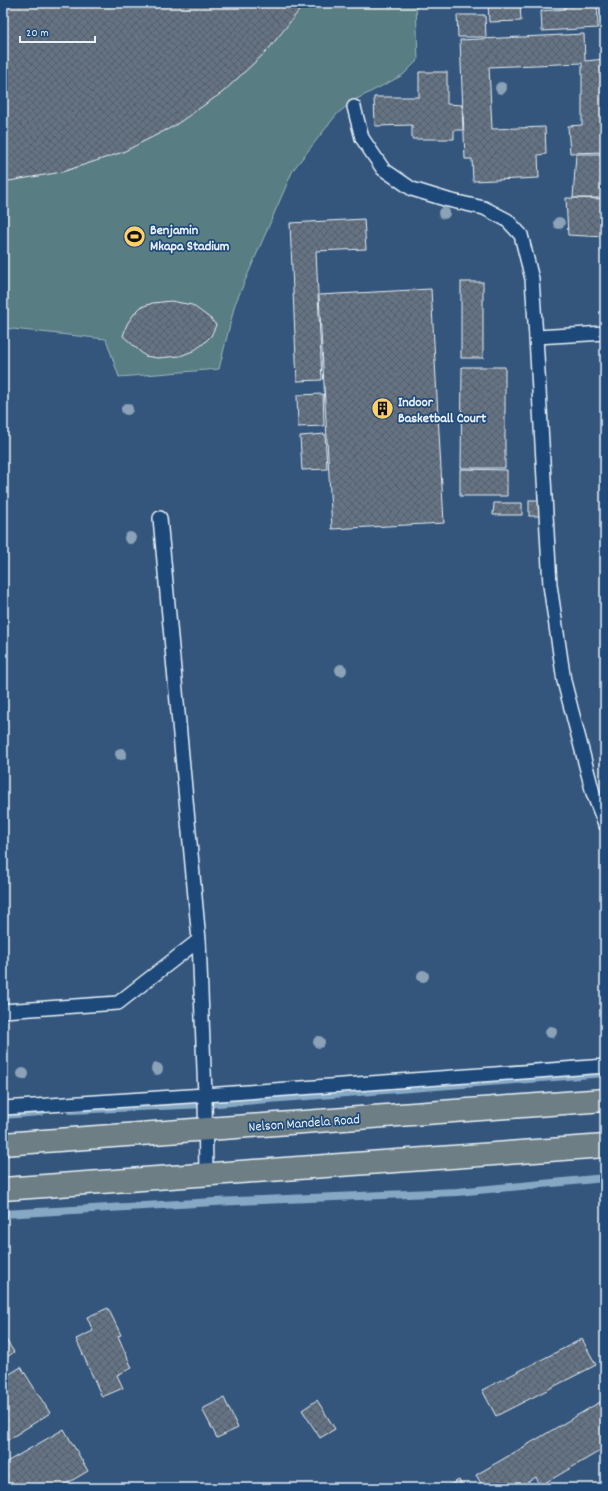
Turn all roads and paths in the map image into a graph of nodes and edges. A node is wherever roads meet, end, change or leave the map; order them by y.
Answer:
1 (354, 107) dead end
2 (605, 333) edge
3 (536, 337) junction
4 (160, 518) dead end
5 (605, 824) edge
6 (199, 940) junction
7 (3, 1011) edge
8 (605, 1066) edge
9 (205, 1095) junction
10 (605, 1100) edge
11 (3, 1108) edge
12 (205, 1129) junction
13 (3, 1144) edge
14 (605, 1146) edge
15 (206, 1175) junction
16 (3, 1189) edge

1 - 3 lane
2 - 3 lane
3 - 5 lane
4 - 6 lane
6 - 7 lane
6 - 9 lane
8 - 9 lane
9 - 11 lane
9 - 12 lane
10 - 12 main road, Nelson Mandela Road
12 - 13 main road, Nelson Mandela Road
12 - 15 lane
14 - 15 main road
15 - 16 main road

